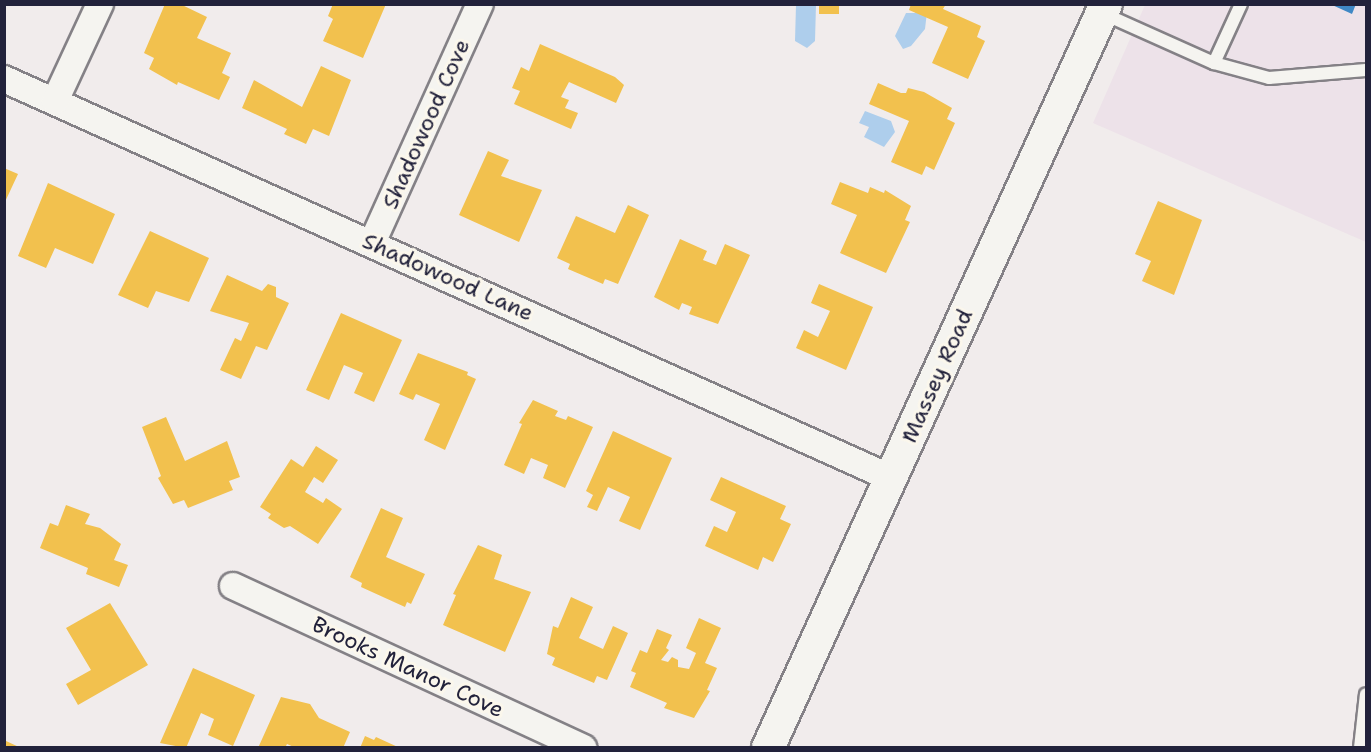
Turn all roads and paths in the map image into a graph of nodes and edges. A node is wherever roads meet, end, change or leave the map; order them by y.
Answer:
1 (100, 4) edge
2 (480, 4) edge
3 (1241, 4) edge
4 (1104, 9) edge
5 (1214, 63) junction
6 (1366, 70) edge
7 (4, 79) edge
8 (55, 100) junction
9 (372, 243) junction
10 (891, 478) junction
11 (233, 586) dead end
12 (1366, 694) edge
13 (583, 747) edge
14 (768, 747) edge
15 (1360, 747) edge

1 - 8 street
2 - 9 street, Shadowood Cove
3 - 5 lane
4 - 5 lane
4 - 10 street, Massey Road
5 - 6 lane
7 - 8 street, Shadowood Lane
8 - 9 street, Shadowood Lane
9 - 10 street, Shadowood Lane
10 - 14 street, Massey Road
11 - 13 street, Brooks Manor Cove
12 - 15 lane

